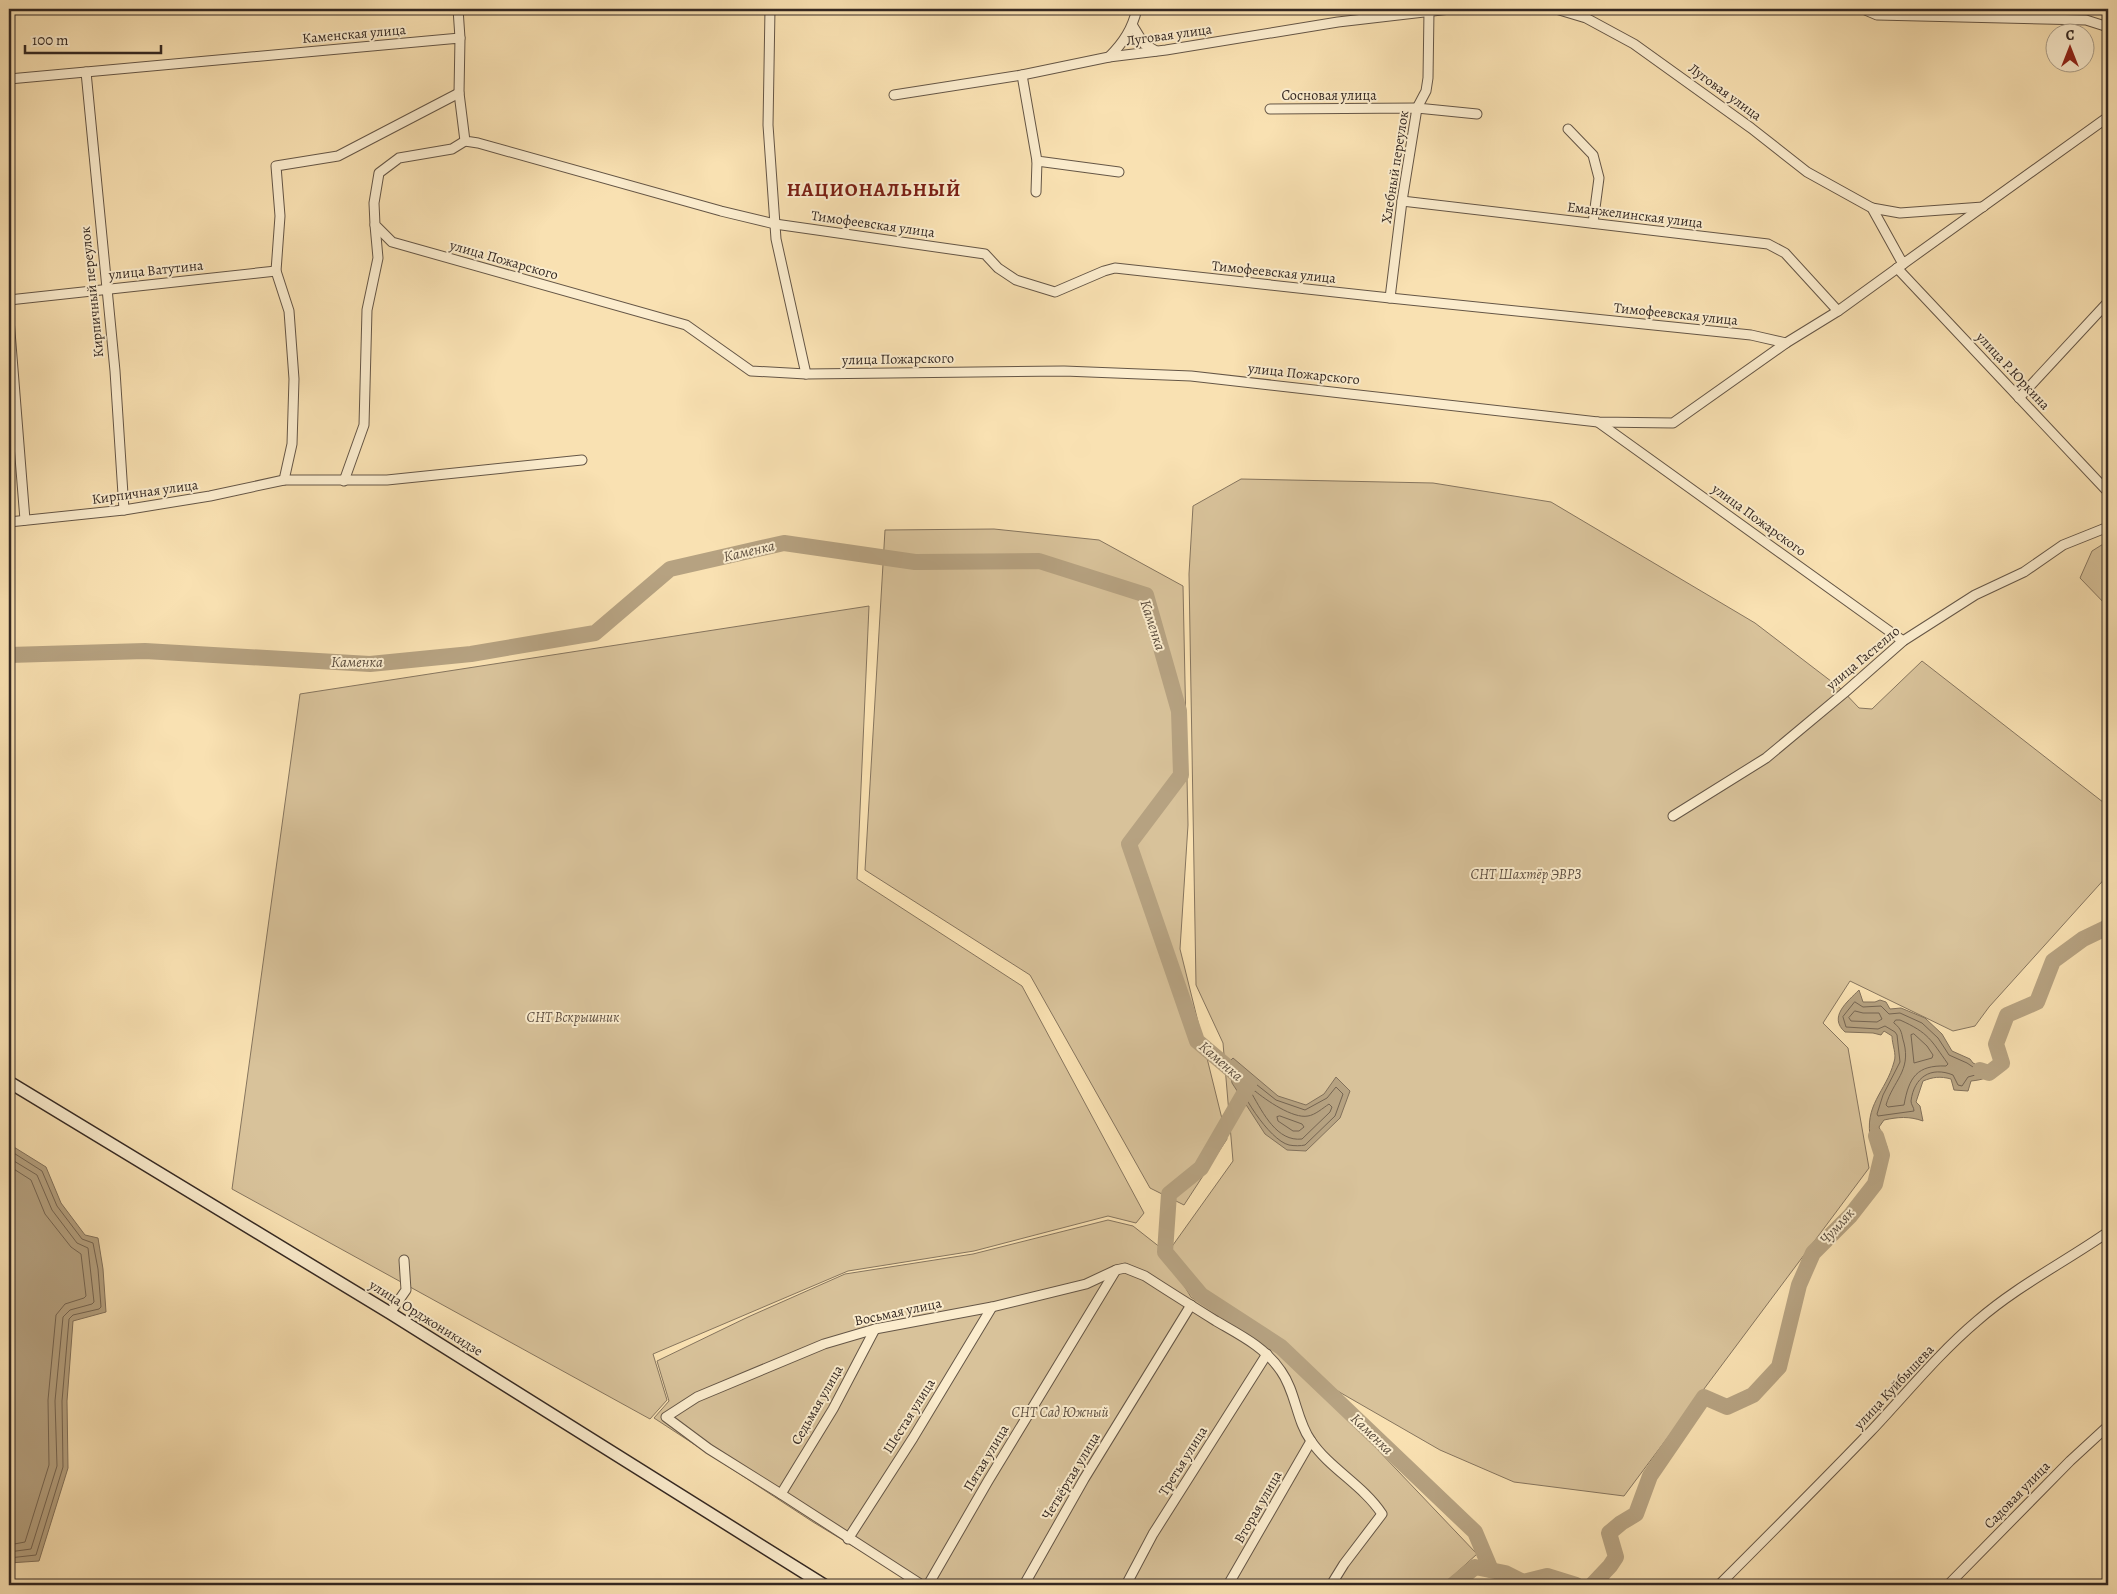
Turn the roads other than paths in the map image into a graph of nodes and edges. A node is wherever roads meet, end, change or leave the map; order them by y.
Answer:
1 (458, 9) edge
2 (770, 9) edge
3 (1138, 9) edge
4 (1450, 9) edge
5 (1556, 9) edge
6 (1863, 9) edge
7 (1429, 11) junction
8 (1133, 26) junction
9 (2108, 27) edge
10 (460, 38) junction
11 (1156, 51) junction
12 (1109, 57) junction
13 (86, 72) junction
14 (1022, 75) junction
15 (9, 79) edge
16 (460, 93) junction
17 (894, 95) dead end
18 (1417, 108) junction
19 (1270, 109) dead end
20 (1477, 114) dead end
21 (2108, 117) edge
22 (1568, 129) dead end
23 (465, 141) junction
24 (1037, 161) junction
25 (1120, 172) dead end
26 (1036, 192) dead end
27 (1402, 201) junction
28 (1983, 207) junction
29 (1872, 208) junction
30 (1593, 223) junction
31 (774, 224) junction
32 (375, 225) junction
33 (1900, 266) junction
34 (276, 271) junction
35 (106, 289) junction
36 (1390, 298) junction
37 (9, 300) edge
38 (2108, 302) edge
39 (1838, 311) junction
40 (9, 319) edge
41 (1786, 343) junction
42 (806, 374) junction
43 (2019, 398) junction
44 (1598, 422) junction
45 (582, 460) dead end
46 (284, 480) junction
47 (344, 480) junction
48 (2108, 492) edge
49 (124, 510) junction
50 (25, 520) junction
51 (9, 522) edge
52 (2108, 527) edge
53 (1903, 641) junction
54 (1673, 816) dead end
55 (9, 1082) edge
56 (2108, 1232) edge
57 (404, 1260) dead end
58 (1116, 1270) junction
59 (1191, 1305) junction
60 (992, 1307) junction
61 (390, 1313) junction
62 (875, 1329) junction
63 (1267, 1354) junction
64 (2108, 1426) edge
65 (1311, 1441) junction
66 (782, 1494) junction
67 (848, 1539) junction
68 (824, 1585) edge
69 (922, 1585) edge
70 (928, 1585) edge
71 (1024, 1585) edge
72 (1126, 1585) edge
73 (1228, 1585) edge
74 (1331, 1585) edge
75 (1719, 1585) edge
76 (1948, 1585) edge

1 - 10 street
2 - 31 street
3 - 8 street
4 - 7 street, Луговая улица
5 - 29 street, Луговая улица
6 - 9 street
7 - 11 street, Луговая улица
7 - 18 street, Хлебный переулок
8 - 11 street
8 - 12 street
10 - 13 street, Каменская улица
10 - 16 street
11 - 12 street, Луговая улица
12 - 14 street, Луговая улица
13 - 15 street, Каменская улица
13 - 35 street, Кирпичный переулок
14 - 17 street, Луговая улица
14 - 24 street
16 - 23 street
16 - 34 street
18 - 19 street, Сосновая улица
18 - 20 street, Сосновая улица
18 - 27 street, Хлебный переулок
21 - 28 street
22 - 30 street
23 - 31 street
23 - 32 street
24 - 25 street
24 - 26 street
27 - 30 street, Еманжелинская улица
27 - 36 street, Хлебный переулок
28 - 29 street, Луговая улица
28 - 33 street
29 - 33 street
30 - 39 street, Еманжелинская улица
31 - 36 street, Тимофеевская улица
31 - 42 street
32 - 42 street, улица Пожарского
32 - 47 street
33 - 39 street, улица Пожарского
33 - 43 street, улица Р.Юркина
34 - 35 street, улица Ватутина
34 - 46 street
35 - 37 street, улица Ватутина
35 - 49 street, Кирпичный переулок
36 - 41 street, Тимофеевская улица
38 - 43 street
39 - 41 street, улица Пожарского
40 - 50 street
41 - 44 street, улица Пожарского
42 - 44 street, улица Пожарского
43 - 48 street, улица Р.Юркина
44 - 53 street, улица Пожарского
45 - 47 street, Кирпичная улица
46 - 47 street, Кирпичная улица
46 - 49 street, Кирпичная улица
49 - 50 street, Кирпичная улица
50 - 51 street, Кирпичная улица
52 - 53 street, улица Гастелло
53 - 54 street, улица Гастелло
55 - 61 main road, улица Орджоникидзе
56 - 75 street, улица Куйбышева
57 - 61 street
58 - 59 street
58 - 60 street, Восьмая улица
58 - 70 street, Пятая улица
59 - 63 street
59 - 71 street, Четвёртая улица
60 - 62 street, Восьмая улица
60 - 67 street, Шестая улица
61 - 68 main road, улица Орджоникидзе
62 - 66 street, Седьмая улица
62 - 66 street, Восьмая улица
63 - 65 street
63 - 72 street, Третья улица
64 - 76 street, Садовая улица
65 - 73 street, Вторая улица
65 - 74 street
66 - 67 street
67 - 69 street

